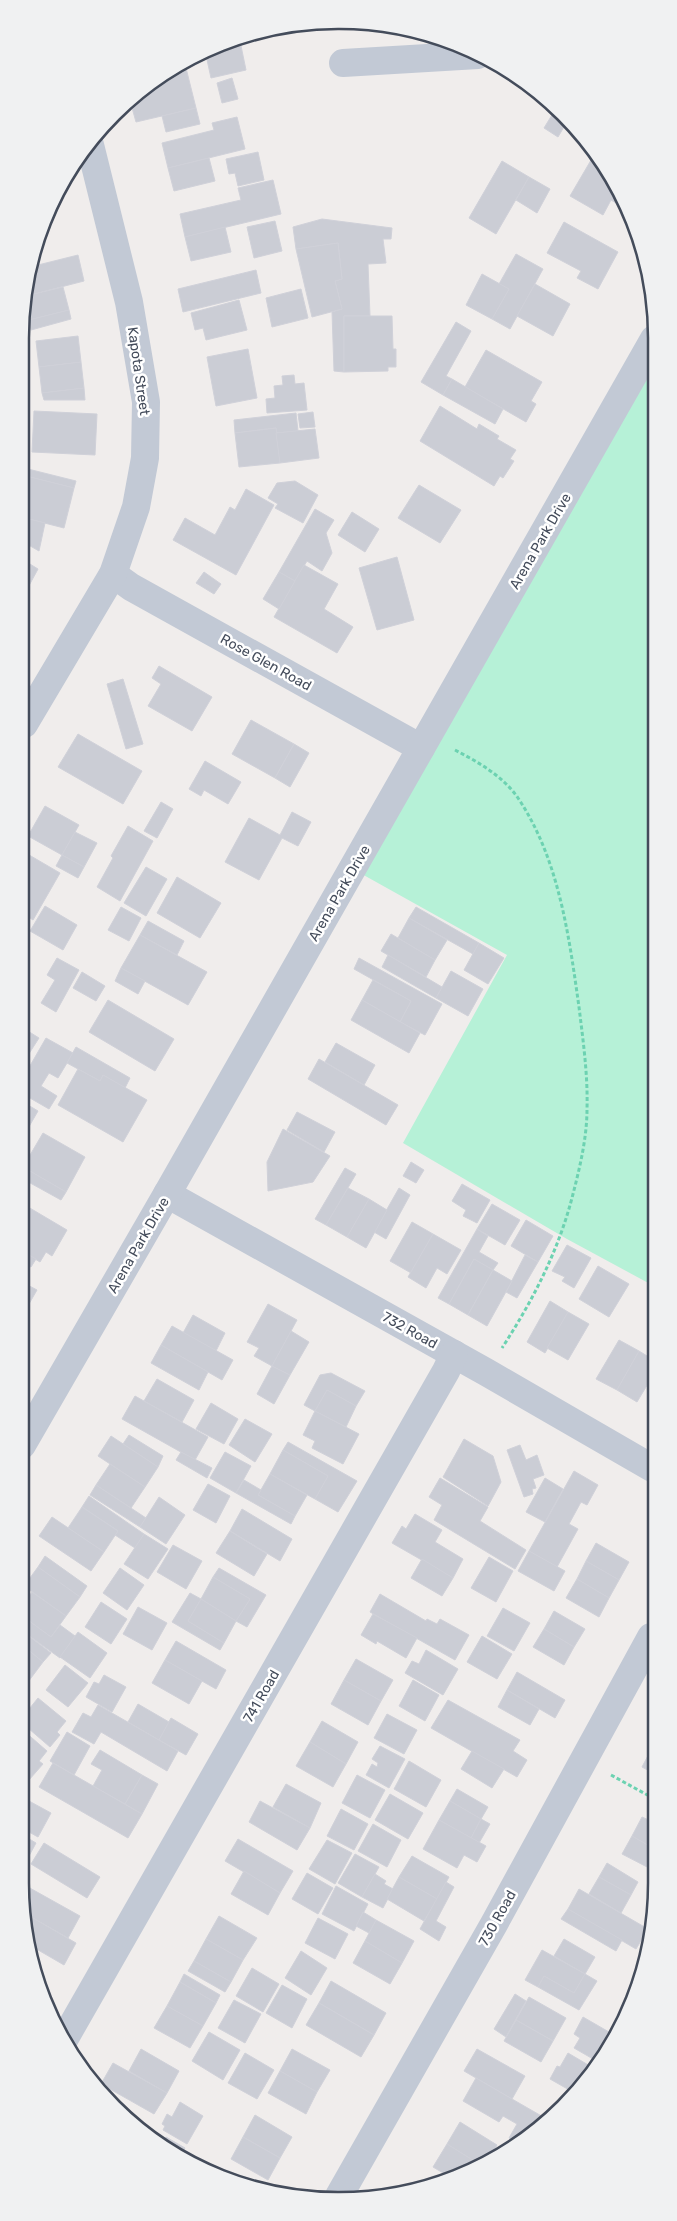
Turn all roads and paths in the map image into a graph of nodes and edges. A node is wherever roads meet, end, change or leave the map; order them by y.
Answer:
1 (465, 56) edge
2 (343, 63) dead end
3 (92, 152) edge
4 (648, 350) edge
5 (113, 574) junction
6 (29, 716) edge
7 (425, 741) junction
8 (167, 1194) junction
9 (454, 1354) junction
10 (486, 1372) junction
11 (29, 1433) edge
12 (648, 1466) edge
13 (648, 1645) edge
14 (584, 1760) junction
15 (648, 1795) edge
16 (68, 2034) edge
17 (341, 2192) edge

1 - 2 street
3 - 5 street, Kapota Street
4 - 7 street, Arena Park Drive
5 - 6 street, Kapota Street
5 - 7 street, Rose Glen Road
7 - 8 street, Arena Park Drive
7 - 10 path
8 - 9 street, 732 Road
8 - 11 street, Arena Park Drive
9 - 10 street, 732 Road
9 - 16 street, 741 Road
10 - 12 street, 732 Road
13 - 14 street, 730 Road
14 - 15 path
14 - 17 street, 730 Road

